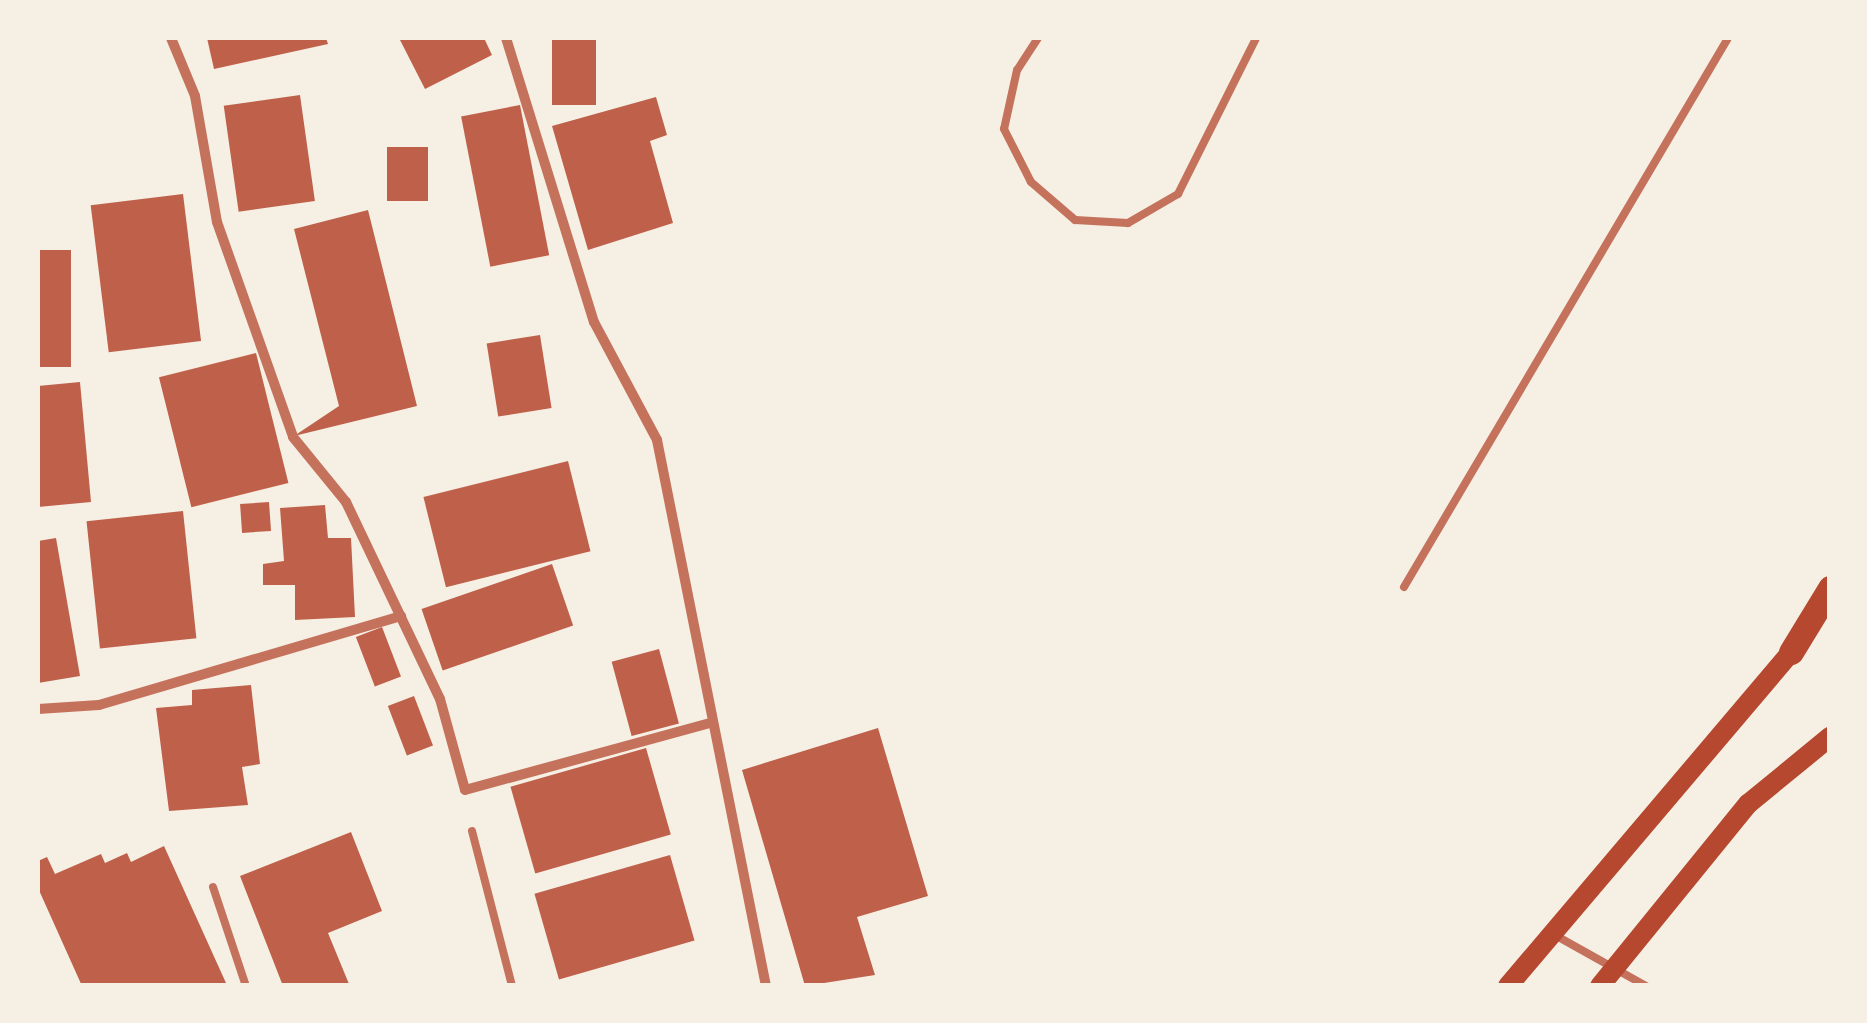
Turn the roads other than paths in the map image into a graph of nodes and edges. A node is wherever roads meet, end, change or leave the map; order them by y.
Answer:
1 (171, 38) edge
2 (506, 38) edge
3 (1038, 38) edge
4 (1256, 38) edge
5 (1728, 38) edge
6 (1404, 587) dead end
7 (1830, 588) edge
8 (1830, 608) edge
9 (401, 616) junction
10 (1791, 652) junction
11 (38, 709) edge
12 (710, 723) junction
13 (1830, 737) edge
14 (472, 831) dead end
15 (213, 887) dead end
16 (1553, 934) junction
17 (1606, 979) edge
18 (246, 986) edge
19 (512, 986) edge
20 (766, 986) edge
21 (1508, 986) edge
22 (1646, 986) edge

1 - 9 street
2 - 12 street
3 - 4 lane
5 - 6 lane
7 - 10 main road
8 - 10 main road
9 - 11 street
9 - 12 street
10 - 16 main road
12 - 20 street
13 - 17 main road
14 - 19 lane
15 - 18 lane
16 - 17 lane
16 - 21 main road
17 - 22 lane

